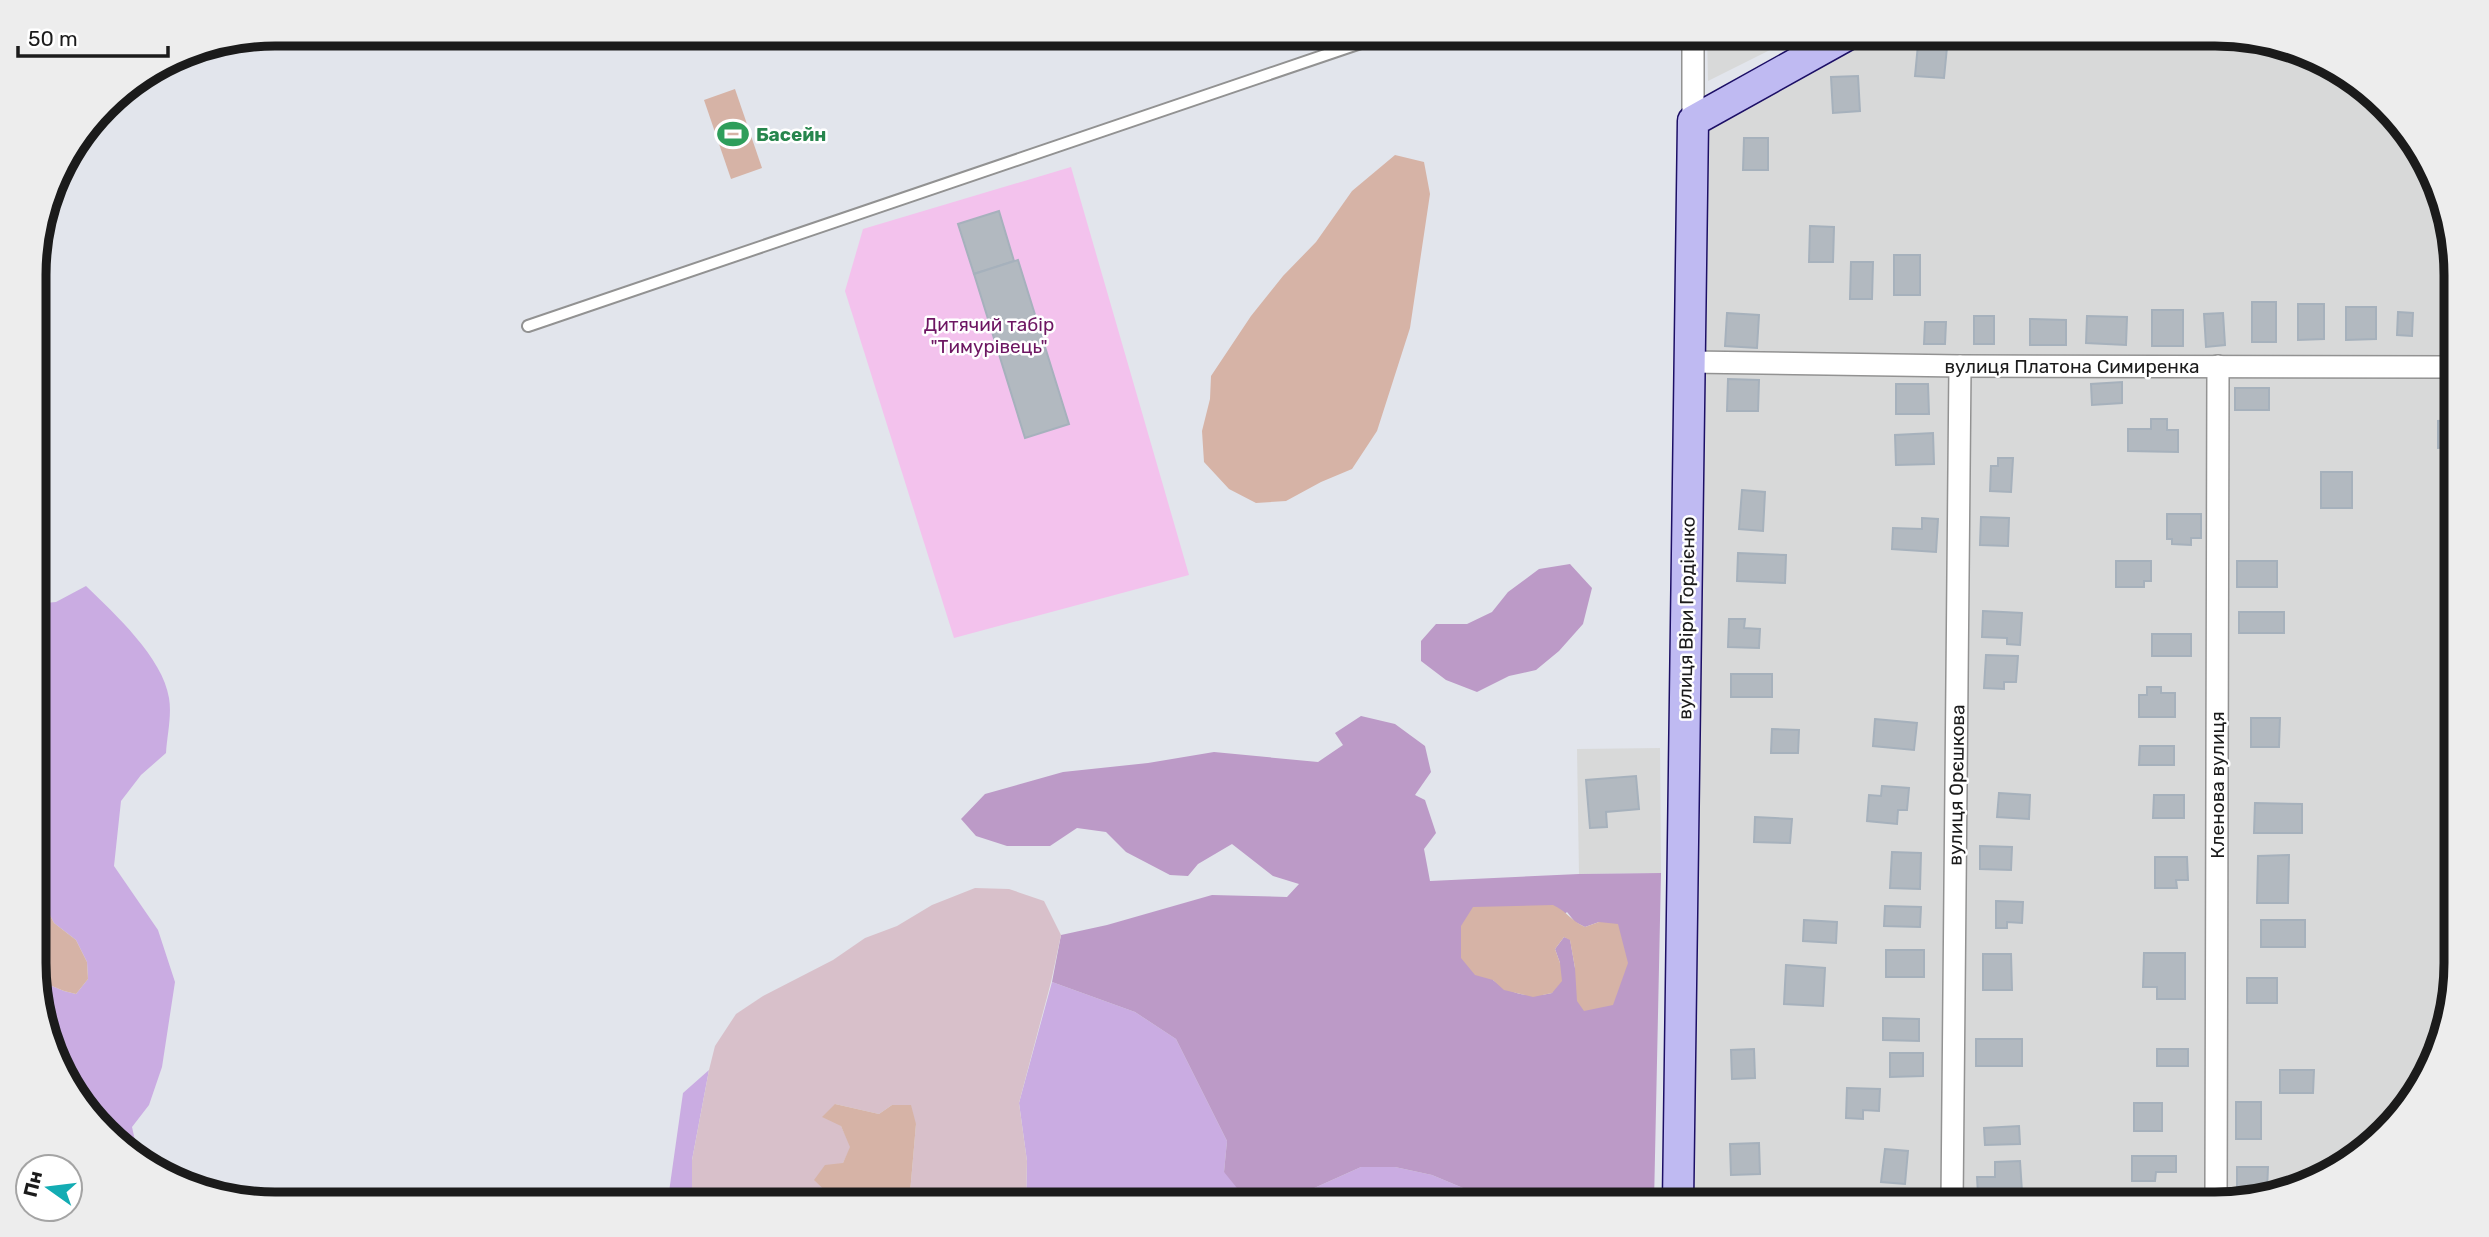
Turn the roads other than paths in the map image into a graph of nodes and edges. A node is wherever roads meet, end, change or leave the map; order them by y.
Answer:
1 (1352, 46) edge
2 (1693, 46) edge
3 (1828, 46) edge
4 (1693, 121) junction
5 (528, 326) dead end
6 (1690, 362) junction
7 (1960, 366) junction
8 (2218, 366) junction
9 (2444, 366) edge
10 (1678, 1191) edge
11 (1952, 1191) edge
12 (2216, 1191) edge

1 - 5 lane
2 - 4 street, вулиця Віри Гордієнко
3 - 4 street
4 - 6 street, вулиця Віри Гордієнко
6 - 7 street, вулиця Платона Симиренка
6 - 10 street, вулиця Віри Гордієнко
7 - 8 street, вулиця Платона Симиренка
7 - 11 street, вулиця Орєшкова
8 - 9 street, вулиця Платона Симиренка
8 - 12 street, Кленова вулиця

